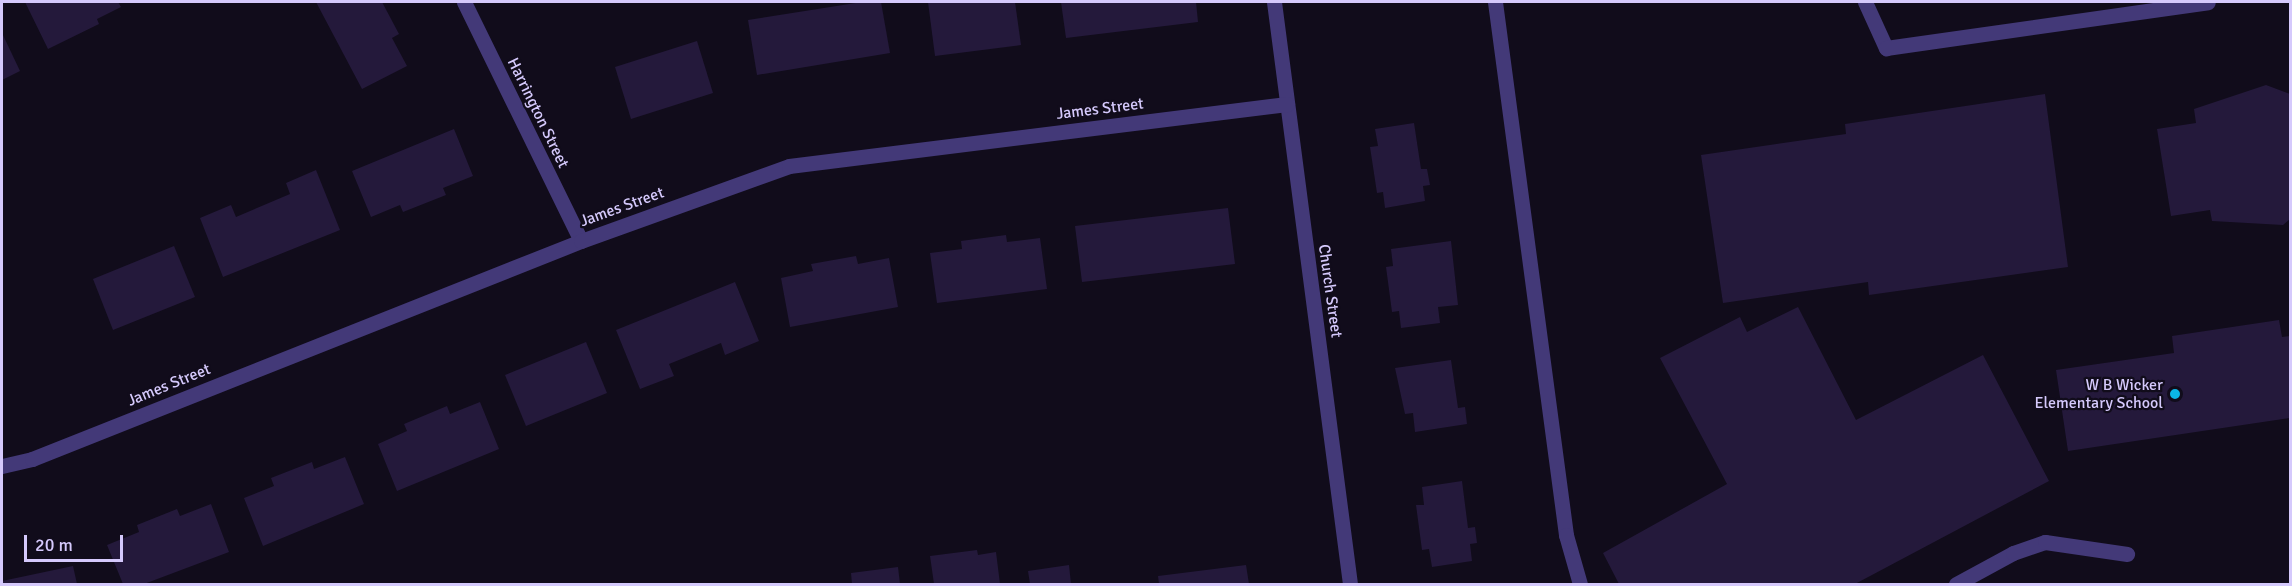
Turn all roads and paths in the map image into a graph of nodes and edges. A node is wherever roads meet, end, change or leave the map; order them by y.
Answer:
1 (464, 2) edge
2 (1274, 2) edge
3 (1495, 2) edge
4 (1865, 2) edge
5 (2208, 2) edge
6 (1287, 104) junction
7 (580, 241) junction
8 (2, 466) edge
9 (2127, 554) dead end
10 (1350, 585) edge
11 (1580, 585) edge
12 (1956, 585) edge

1 - 7 street, Harrington Street
2 - 6 street, Church Street
3 - 11 street
4 - 5 street
6 - 7 street, James Street
6 - 10 street, Church Street
7 - 8 street, James Street
9 - 12 street

